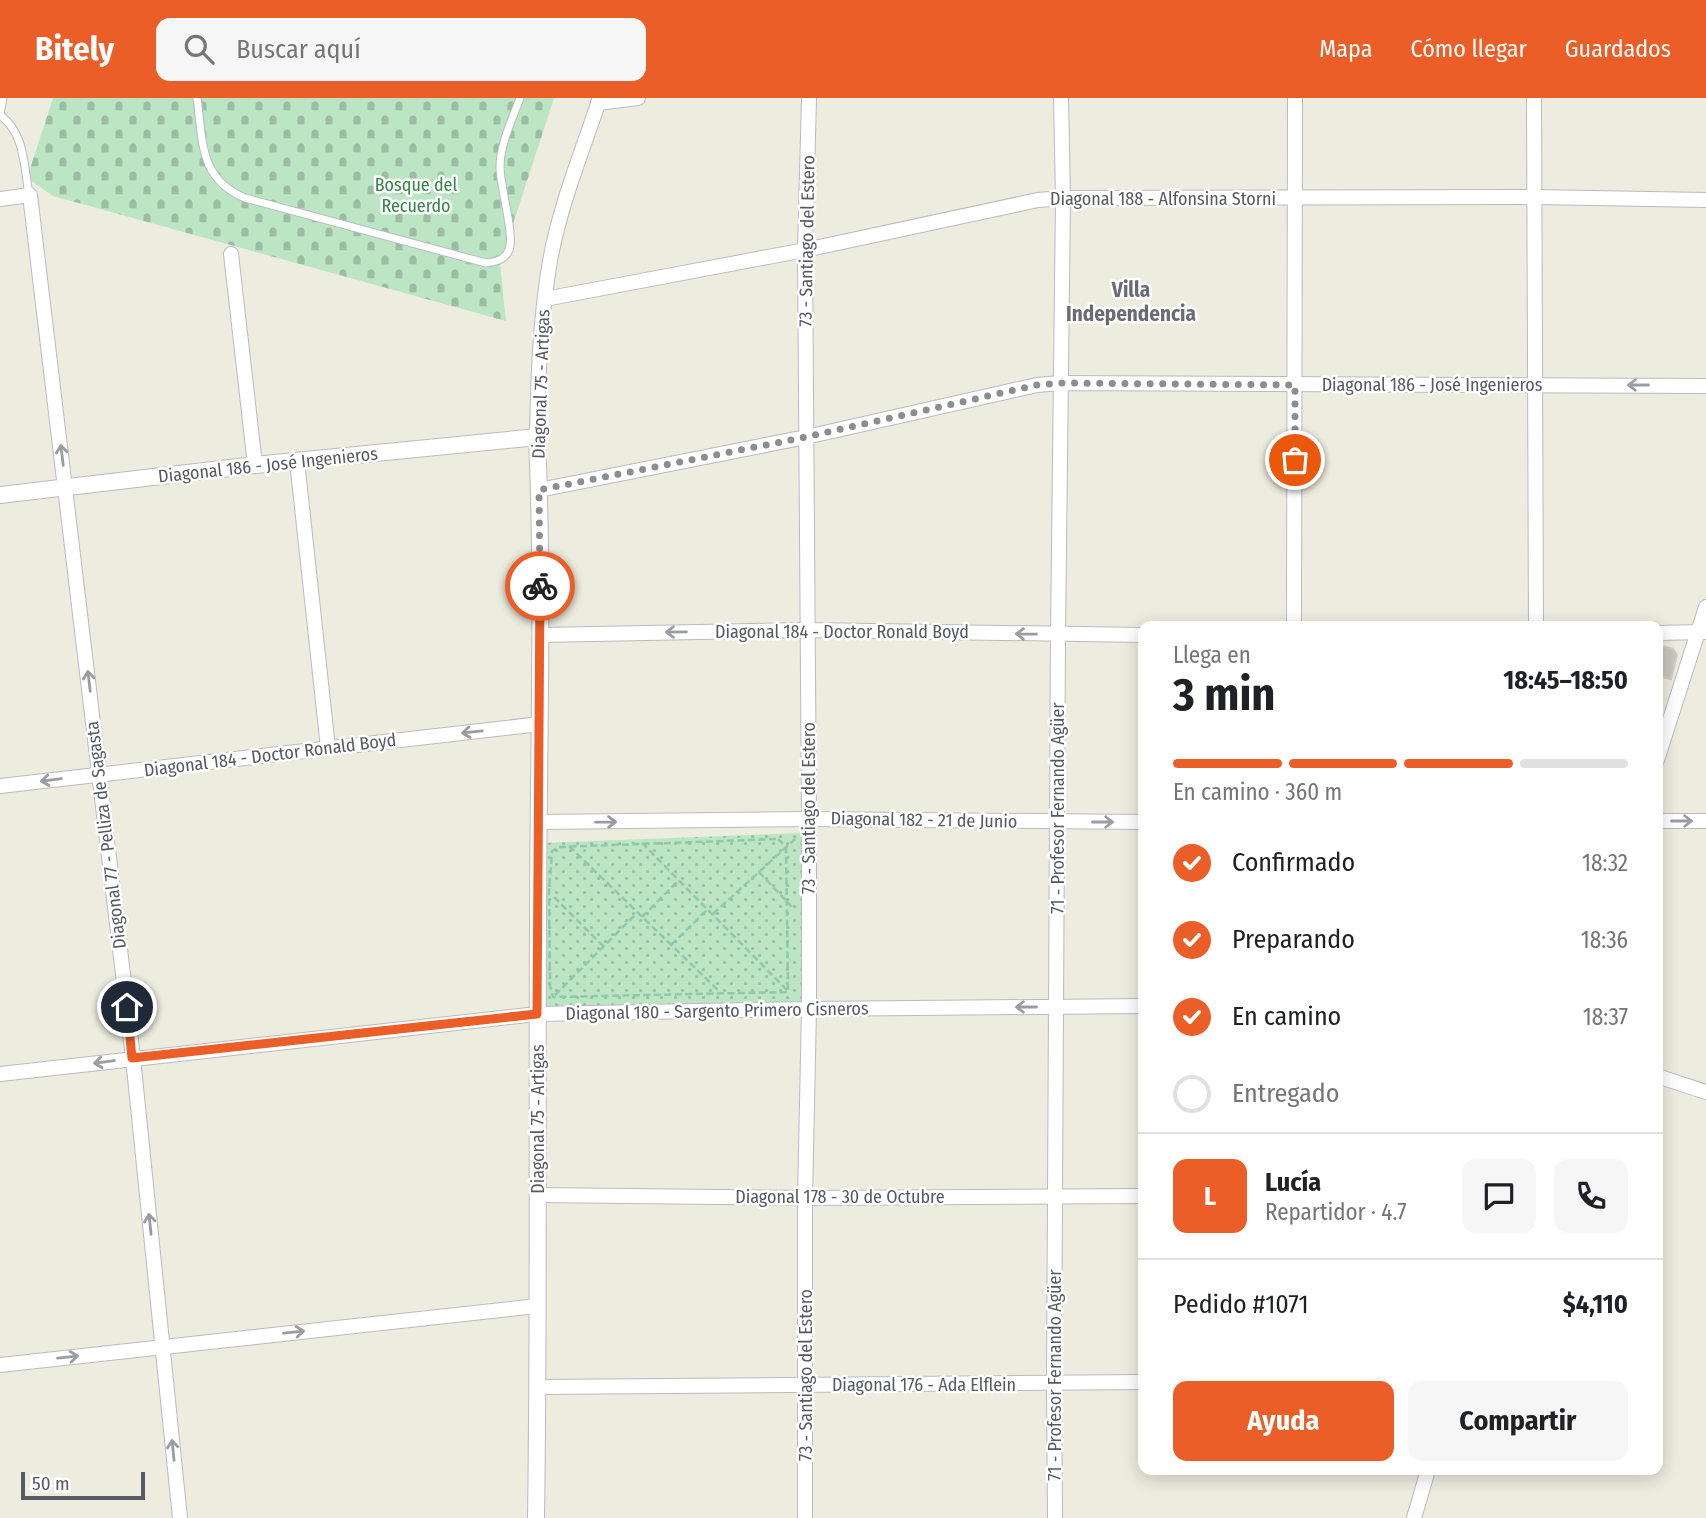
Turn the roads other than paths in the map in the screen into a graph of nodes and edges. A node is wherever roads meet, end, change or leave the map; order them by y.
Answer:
1 (3, 98) edge
2 (197, 98) edge
3 (520, 98) edge
4 (638, 98) edge
5 (809, 98) edge
6 (1061, 98) edge
7 (1295, 98) edge
8 (1534, 98) edge
9 (599, 101) edge
10 (0, 114) edge
11 (30, 195) junction
12 (1535, 197) junction
13 (1063, 198) junction
14 (1295, 198) junction
15 (0, 199) edge
16 (1706, 200) edge
17 (805, 250) junction
18 (231, 254) dead end
19 (545, 299) junction
20 (1060, 383) junction
21 (1535, 384) junction
22 (1295, 385) junction
23 (1706, 386) edge
24 (537, 437) junction
25 (806, 437) junction
26 (297, 461) junction
27 (255, 465) junction
28 (66, 487) junction
29 (539, 490) junction
30 (0, 495) edge
31 (1706, 607) edge
32 (1294, 621) edge
33 (1536, 621) edge
34 (808, 630) junction
35 (1702, 632) edge
36 (1663, 633) edge
37 (541, 635) junction
38 (1058, 635) junction
39 (1138, 635) edge
40 (540, 724) junction
41 (1663, 743) edge
42 (328, 748) junction
43 (99, 775) junction
44 (0, 786) edge
45 (809, 819) junction
46 (1663, 821) edge
47 (1706, 821) edge
48 (538, 822) junction
49 (1059, 822) junction
50 (1138, 822) edge
51 (1138, 1006) edge
52 (1058, 1007) junction
53 (809, 1009) junction
54 (537, 1014) junction
55 (132, 1058) junction
56 (0, 1074) edge
57 (1663, 1078) edge
58 (1706, 1091) edge
59 (538, 1195) junction
60 (1056, 1196) junction
61 (1138, 1196) edge
62 (805, 1198) junction
63 (537, 1306) junction
64 (162, 1347) junction
65 (0, 1365) edge
66 (1138, 1382) edge
67 (1054, 1384) junction
68 (806, 1385) junction
69 (538, 1387) junction
70 (1426, 1475) edge
71 (180, 1518) edge
72 (536, 1518) edge
73 (805, 1518) edge
74 (1055, 1518) edge
75 (1413, 1518) edge

1 - 10 lane
2 - 3 lane
4 - 9 street
5 - 17 street, 73 - Santiago del Estero
6 - 13 street, 71 - Profesor Fernando Agüer
7 - 14 street
8 - 12 street
9 - 19 street, Diagonal 75 - Artigas
10 - 11 lane
11 - 15 street
28 -> 11 street, Diagonal 77 - Pelliza de Sagasta
12 - 14 street, Diagonal 188 - Alfonsina Storni
12 - 16 street, Diagonal 188 - Alfonsina Storni
12 - 21 street
13 - 14 street, Diagonal 188 - Alfonsina Storni
13 - 17 street, Diagonal 188 - Alfonsina Storni
13 - 20 street, 71 - Profesor Fernando Agüer
14 - 22 street
17 - 19 street, Diagonal 188 - Alfonsina Storni
17 - 25 street, 73 - Santiago del Estero
18 - 27 street
19 - 24 street, Diagonal 75 - Artigas
20 - 22 street, Diagonal 186 - José Ingenieros
20 - 25 street, Diagonal 186 - José Ingenieros
20 - 38 street, 71 - Profesor Fernando Agüer
21 - 22 street, Diagonal 186 - José Ingenieros
23 -> 21 street, Diagonal 186 - José Ingenieros
21 - 33 street
22 - 32 street
24 - 26 street, Diagonal 186 - José Ingenieros
24 - 29 street, Diagonal 75 - Artigas
25 - 29 street, Diagonal 186 - José Ingenieros
25 - 34 street, 73 - Santiago del Estero
26 - 27 street, Diagonal 186 - José Ingenieros
26 - 42 street
27 - 28 street, Diagonal 186 - José Ingenieros
28 - 30 street, Diagonal 186 - José Ingenieros
43 -> 28 street, Diagonal 77 - Pelliza de Sagasta
29 - 37 street, Diagonal 75 - Artigas
31 - 35 street
34 -> 37 street, Diagonal 184 - Doctor Ronald Boyd
38 -> 34 street, Diagonal 184 - Doctor Ronald Boyd
34 - 45 street, 73 - Santiago del Estero
35 - 36 street
35 - 41 street
37 - 40 street, Diagonal 75 - Artigas
38 - 39 street, Diagonal 184 - Doctor Ronald Boyd
38 - 49 street, 71 - Profesor Fernando Agüer
40 -> 42 street, Diagonal 184 - Doctor Ronald Boyd
40 - 48 street, Diagonal 75 - Artigas
42 - 43 street, Diagonal 184 - Doctor Ronald Boyd
43 -> 44 street, Diagonal 184 - Doctor Ronald Boyd
43 - 55 street, Diagonal 77 - Pelliza de Sagasta
48 -> 45 street, Diagonal 182 - 21 de Junio
45 - 49 street, Diagonal 182 - 21 de Junio
45 - 53 street, 73 - Santiago del Estero
46 -> 47 street
48 - 54 street, Diagonal 75 - Artigas
49 -> 50 street, Diagonal 182 - 21 de Junio
49 - 52 street, 71 - Profesor Fernando Agüer
51 - 52 street, Diagonal 180 - Sargento Primero Cisneros
52 -> 53 street, Diagonal 180 - Sargento Primero Cisneros
52 - 60 street, 71 - Profesor Fernando Agüer
53 - 54 street, Diagonal 180 - Sargento Primero Cisneros
53 - 62 street, 73 - Santiago del Estero
54 - 55 street, Diagonal 180 - Sargento Primero Cisneros
54 - 59 street, Diagonal 75 - Artigas
55 -> 56 street, Diagonal 180 - Sargento Primero Cisneros
64 -> 55 street, Diagonal 77 - Pelliza de Sagasta
57 - 58 street
59 - 62 street, Diagonal 178 - 30 de Octubre
59 - 63 street, Diagonal 75 - Artigas
60 - 61 street, Diagonal 178 - 30 de Octubre
60 - 62 street, Diagonal 178 - 30 de Octubre
60 - 67 street, 71 - Profesor Fernando Agüer
62 - 68 street, 73 - Santiago del Estero
64 -> 63 street
63 - 69 street, Diagonal 75 - Artigas
65 -> 64 street
71 -> 64 street, Diagonal 77 - Pelliza de Sagasta
66 - 67 street, Diagonal 176 - Ada Elflein
67 - 68 street, Diagonal 176 - Ada Elflein
67 - 74 street, 71 - Profesor Fernando Agüer
68 - 69 street, Diagonal 176 - Ada Elflein
68 - 73 street, 73 - Santiago del Estero
69 - 72 street, Diagonal 75 - Artigas
70 - 75 street

